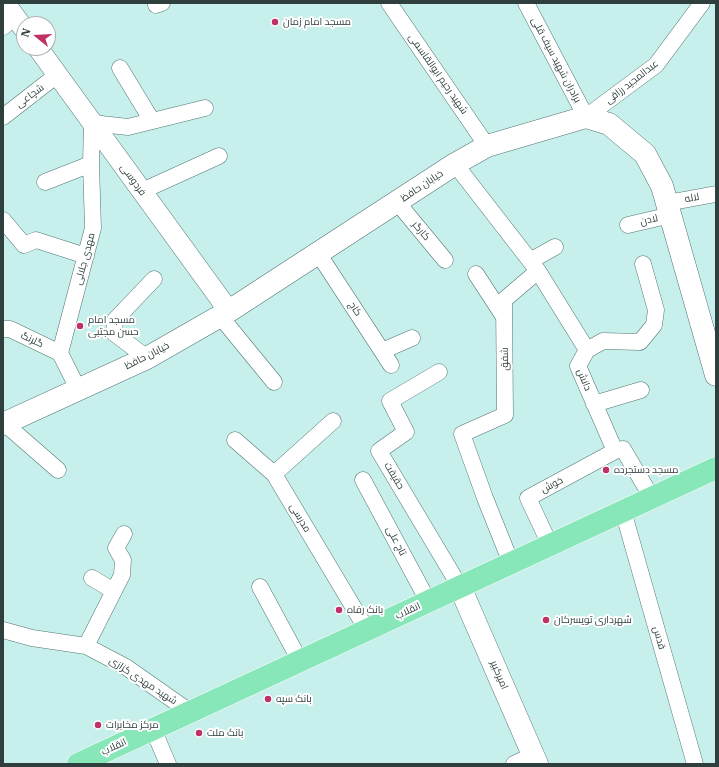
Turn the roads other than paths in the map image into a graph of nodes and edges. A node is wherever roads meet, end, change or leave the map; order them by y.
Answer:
1 (389, 3) edge
2 (526, 3) edge
3 (702, 3) edge
4 (44, 56) edge
5 (120, 68) dead end
6 (58, 75) junction
7 (205, 108) dead end
8 (3, 117) edge
9 (586, 117) junction
10 (152, 121) junction
11 (92, 123) junction
12 (487, 146) junction
13 (219, 156) dead end
14 (91, 164) junction
15 (455, 164) junction
16 (45, 182) dead end
17 (142, 191) junction
18 (716, 194) edge
19 (397, 202) junction
20 (669, 209) junction
21 (3, 220) edge
22 (628, 225) dead end
23 (555, 247) dead end
24 (318, 253) junction
25 (86, 256) junction
26 (445, 260) dead end
27 (643, 264) dead end
28 (534, 266) junction
29 (476, 274) dead end
30 (154, 279) dead end
31 (225, 314) junction
32 (504, 318) junction
33 (3, 329) edge
34 (412, 338) dead end
35 (587, 350) junction
36 (382, 351) junction
37 (60, 353) junction
38 (147, 358) junction
39 (392, 365) dead end
40 (439, 372) dead end
41 (716, 375) edge
42 (274, 382) dead end
43 (78, 389) junction
44 (641, 390) dead end
45 (594, 404) junction
46 (333, 421) dead end
47 (4, 423) edge
48 (235, 440) dead end
49 (619, 450) junction
50 (716, 468) edge
51 (58, 470) dead end
52 (274, 474) junction
53 (363, 480) dead end
54 (652, 498) junction
55 (623, 511) junction
56 (124, 534) dead end
57 (550, 545) junction
58 (511, 563) junction
59 (92, 578) dead end
60 (260, 587) dead end
61 (460, 587) junction
62 (114, 591) junction
63 (428, 601) junction
64 (3, 630) edge
65 (367, 630) junction
66 (86, 646) junction
67 (300, 661) junction
68 (190, 712) junction
69 (153, 729) junction
70 (536, 759) edge
71 (78, 764) edge
72 (168, 764) edge
73 (514, 764) edge
74 (695, 764) edge

1 - 12 street, شهید رحیم ابوالقاسمی
2 - 9 street, برادران شهید سیف قلی
3 - 9 street, عبدالمجید رزاقی
4 - 6 street, فردوسی
5 - 10 street
6 - 8 street, شچاعی
6 - 11 street, فردوسی
7 - 10 street
9 - 12 main road, خیابان حافظ
9 - 20 main road
10 - 11 street
11 - 14 street, مهدی جلالی
11 - 17 street, فردوسی
12 - 15 main road, خیابان حافظ
13 - 17 street
14 - 16 street
14 - 25 street, مهدی جلالی
15 - 19 main road, خیابان حافظ
15 - 28 street
17 - 31 street, فردوسی
18 - 20 street, لاله
19 - 24 main road, خیابان حافظ
19 - 26 street, کارگر
20 - 22 street, لادن
20 - 41 main road
21 - 25 street
23 - 28 street, شفق
24 - 31 main road, خیابان حافظ
24 - 36 street, کاج
25 - 37 street, مهدی جلالی
27 - 35 street
28 - 32 street, شفق
28 - 35 street
29 - 32 street
30 - 38 street
31 - 38 main road, خیابان حافظ
31 - 42 street
32 - 58 street, شفق
33 - 37 street, گلرنگ
34 - 36 street
35 - 45 street, دانش
36 - 39 street, کاج
37 - 43 street
38 - 43 main road, خیابان حافظ
40 - 61 street, حقیقت
43 - 47 main road, خیابان حافظ
44 - 45 street
45 - 49 street, دانش
46 - 52 street
47 - 51 street
48 - 52 street, مدرسی
49 - 54 street, دانش
49 - 57 street, خوش
50 - 54 main road, انقلاب
52 - 65 street, مدرسی
53 - 63 street, تاج علی
54 - 55 main road, انقلاب
55 - 57 main road, انقلاب
55 - 74 street, قدس
56 - 62 street
57 - 58 main road, انقلاب
58 - 61 main road, انقلاب
59 - 62 street
60 - 67 street
61 - 63 main road, انقلاب
61 - 70 main road, امیرکبیر
62 - 66 street
63 - 65 main road, انقلاب
64 - 66 street, شهید مهدی کزازی
65 - 67 main road, انقلاب
66 - 68 street, شهید مهدی کزازی
67 - 68 main road, انقلاب
68 - 69 main road, انقلاب
69 - 71 main road, انقلاب
69 - 72 street
70 - 73 street

